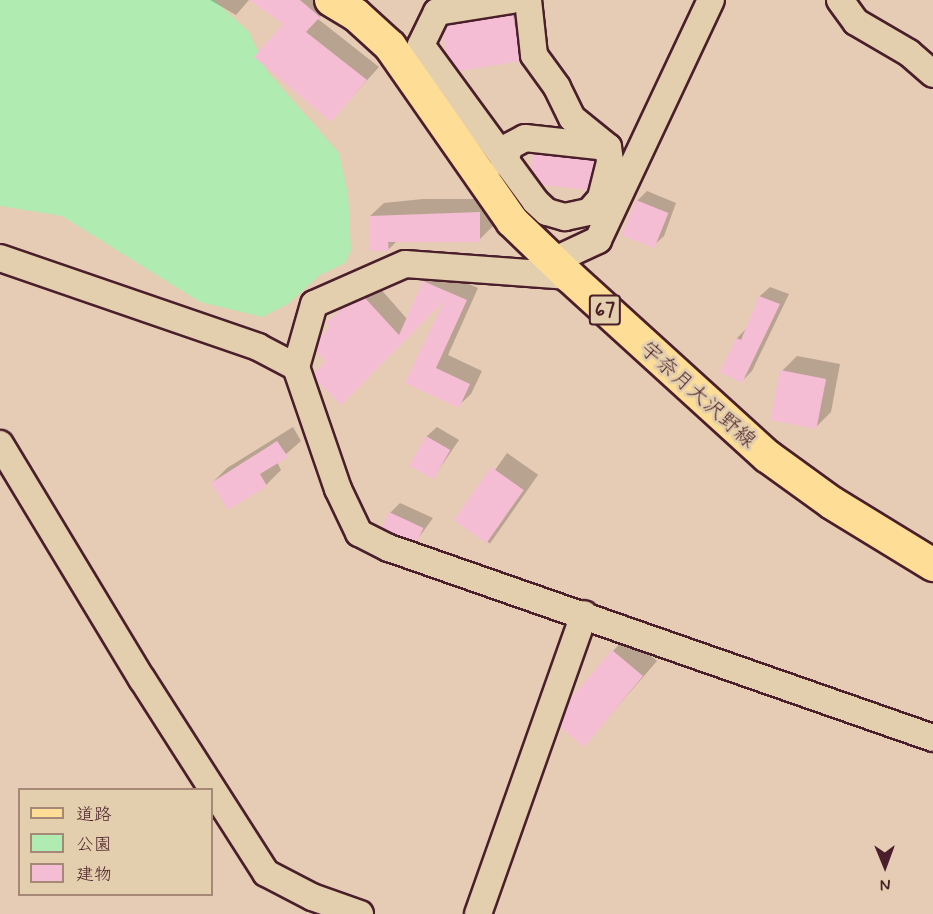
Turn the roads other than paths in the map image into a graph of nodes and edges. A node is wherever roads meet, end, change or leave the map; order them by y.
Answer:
1 (331, 0) edge
2 (512, 0) edge
3 (528, 0) edge
4 (711, 0) edge
5 (840, 0) edge
6 (933, 74) edge
7 (608, 147) junction
8 (504, 162) junction
9 (565, 217) junction
10 (0, 258) edge
11 (561, 268) junction
12 (296, 368) junction
13 (0, 444) edge
14 (933, 565) edge
15 (584, 614) junction
16 (933, 738) edge
17 (212, 788) edge
18 (213, 790) edge
19 (360, 914) edge
20 (478, 914) edge

1 - 11 main road, 宇奈月大沢野線 / 67
2 - 8 street
3 - 7 street
4 - 11 street
5 - 6 street
7 - 8 street
7 - 9 street
8 - 9 street
9 - 11 street
10 - 12 street
11 - 12 street
11 - 14 main road, 宇奈月大沢野線 / 67
12 - 15 street
13 - 17 street
15 - 16 street
15 - 20 street
18 - 19 street

